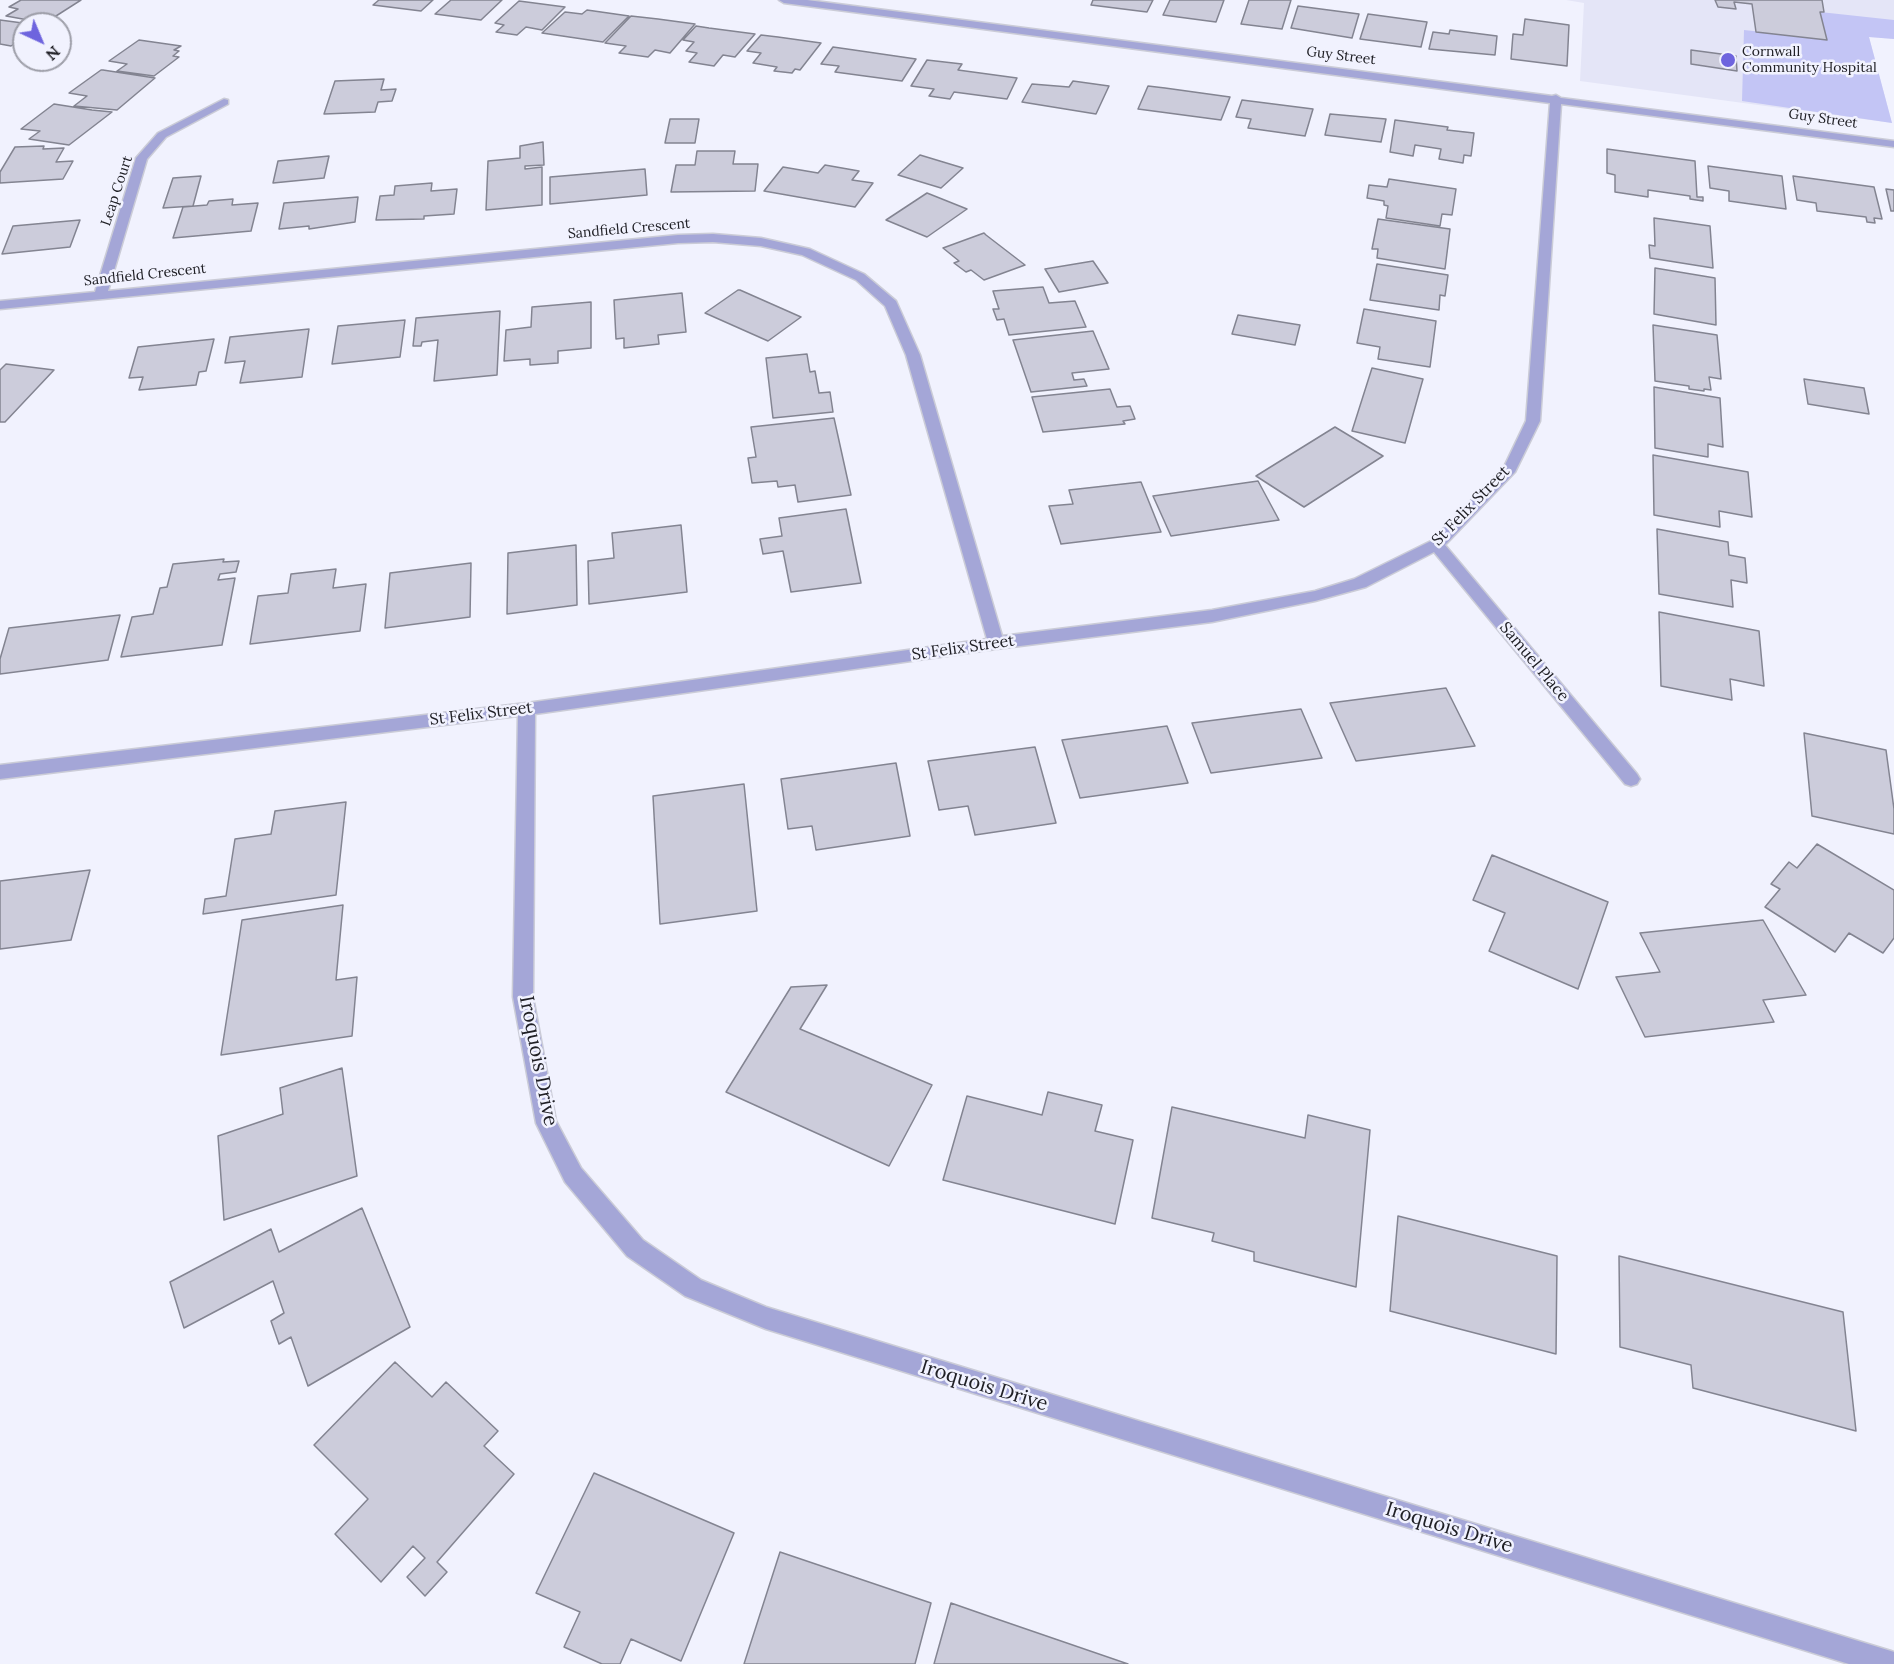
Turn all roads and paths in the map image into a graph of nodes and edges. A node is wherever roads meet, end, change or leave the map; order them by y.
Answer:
1 (784, 0) edge
2 (1556, 98) junction
3 (224, 102) dead end
4 (1894, 144) edge
5 (100, 295) junction
6 (0, 305) edge
7 (1436, 545) junction
8 (996, 643) junction
9 (528, 709) junction
10 (0, 772) edge
11 (1631, 779) dead end
12 (1891, 1664) edge

1 - 2 street, Guy Street
2 - 4 street, Guy Street
2 - 7 street, St Felix Street
3 - 5 street, Leap Court
5 - 6 street, Sandfield Crescent
5 - 8 street, Sandfield Crescent
7 - 8 street, St Felix Street
7 - 11 street, Samuel Place
8 - 9 street, St Felix Street
9 - 10 street, St Felix Street
9 - 12 street, Iroquois Drive

